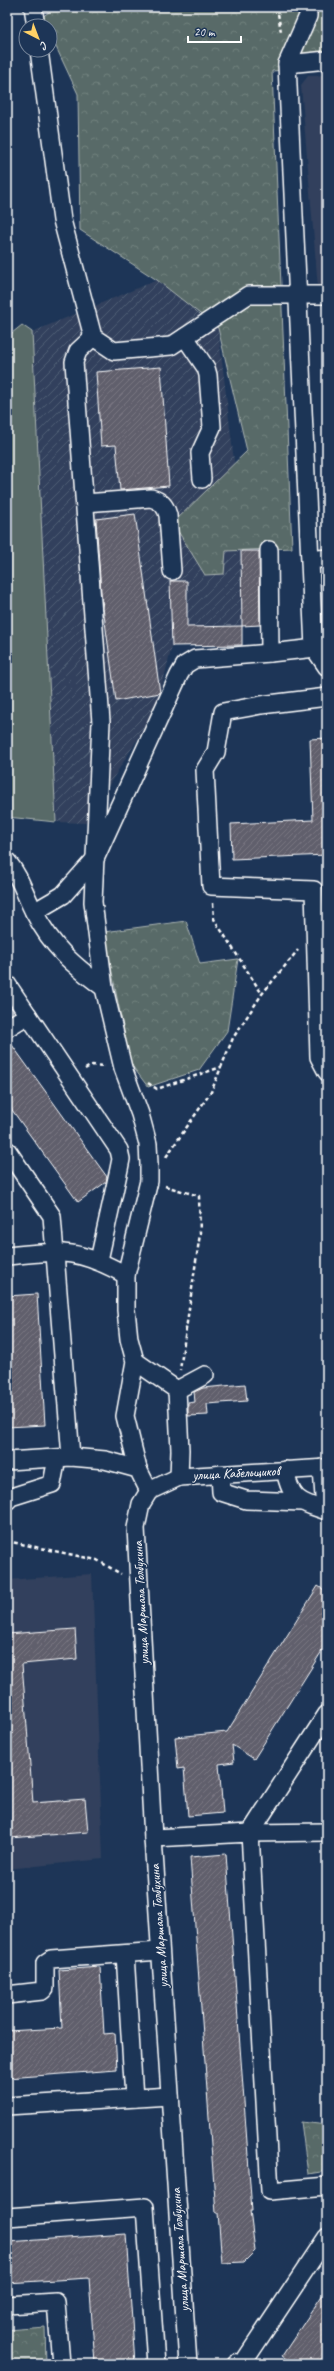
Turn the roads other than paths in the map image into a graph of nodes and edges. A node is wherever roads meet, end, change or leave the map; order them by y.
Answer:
1 (33, 7) edge
2 (308, 7) edge
3 (35, 18) edge
4 (40, 58) edge
5 (327, 60) edge
6 (287, 64) junction
7 (297, 295) junction
8 (327, 295) edge
9 (93, 337) junction
10 (185, 337) junction
11 (202, 479) dead end
12 (85, 503) junction
13 (269, 550) dead end
14 (319, 559) edge
15 (172, 571) dead end
16 (320, 647) edge
17 (270, 653) junction
18 (327, 667) edge
19 (327, 697) edge
20 (95, 859) junction
21 (7, 861) edge
22 (321, 907) edge
23 (34, 912) junction
24 (7, 984) edge
25 (104, 988) junction
26 (28, 1015) junction
27 (7, 1028) edge
28 (327, 1072) edge
29 (7, 1150) edge
30 (56, 1252) junction
31 (7, 1256) edge
32 (99, 1260) junction
33 (126, 1275) junction
34 (135, 1361) junction
35 (205, 1375) dead end
36 (177, 1390) junction
37 (64, 1457) junction
38 (7, 1461) edge
39 (325, 1468) edge
40 (138, 1469) junction
41 (285, 1470) junction
42 (220, 1474) junction
43 (179, 1477) junction
44 (148, 1491) junction
45 (7, 1501) edge
46 (327, 1501) edge
47 (302, 1502) junction
48 (327, 1511) edge
49 (327, 1714) edge
50 (327, 1832) edge
51 (250, 1833) junction
52 (153, 1838) junction
53 (160, 1952) junction
54 (125, 1954) junction
55 (7, 1995) edge
56 (170, 2096) junction
57 (134, 2098) junction
58 (7, 2106) edge
59 (327, 2186) edge
60 (7, 2217) edge
61 (327, 2237) edge
62 (7, 2305) edge
63 (61, 2364) edge
64 (156, 2364) edge
65 (188, 2364) edge
66 (236, 2364) edge

1 - 3 street
2 - 6 street
4 - 9 street
5 - 6 street
6 - 7 street
7 - 8 street
7 - 10 street
7 - 14 street
9 - 10 street
9 - 12 street
10 - 11 street
12 - 15 street
12 - 20 street
13 - 17 street
14 - 16 street
16 - 17 street
16 - 18 street
17 - 20 street
19 - 22 street
20 - 23 street
20 - 25 street
21 - 23 street
22 - 28 street
23 - 25 street
24 - 26 street
25 - 33 street
26 - 27 street
26 - 32 street
29 - 30 street
30 - 31 street
30 - 32 street
30 - 37 street
32 - 33 street
33 - 34 street
34 - 36 street
34 - 40 street
35 - 36 street
36 - 43 street
37 - 38 street
37 - 40 street
37 - 45 street
39 - 41 street, улица Кабельщиков
39 - 46 street
40 - 44 street
41 - 42 street, улица Кабельщиков
41 - 47 street
42 - 43 street, улица Кабельщиков
42 - 47 street
43 - 44 street, улица Кабельщиков
44 - 52 street, улица Маршала Толбухина
47 - 48 street
49 - 51 street
50 - 51 street
51 - 52 street
51 - 59 street
52 - 53 street, улица Маршала Толбухина
53 - 54 street
53 - 56 street, улица Маршала Толбухина
54 - 55 street
54 - 57 street
56 - 57 street
56 - 65 street, улица Маршала Толбухина
57 - 58 street
60 - 64 street
61 - 66 street
62 - 63 street

